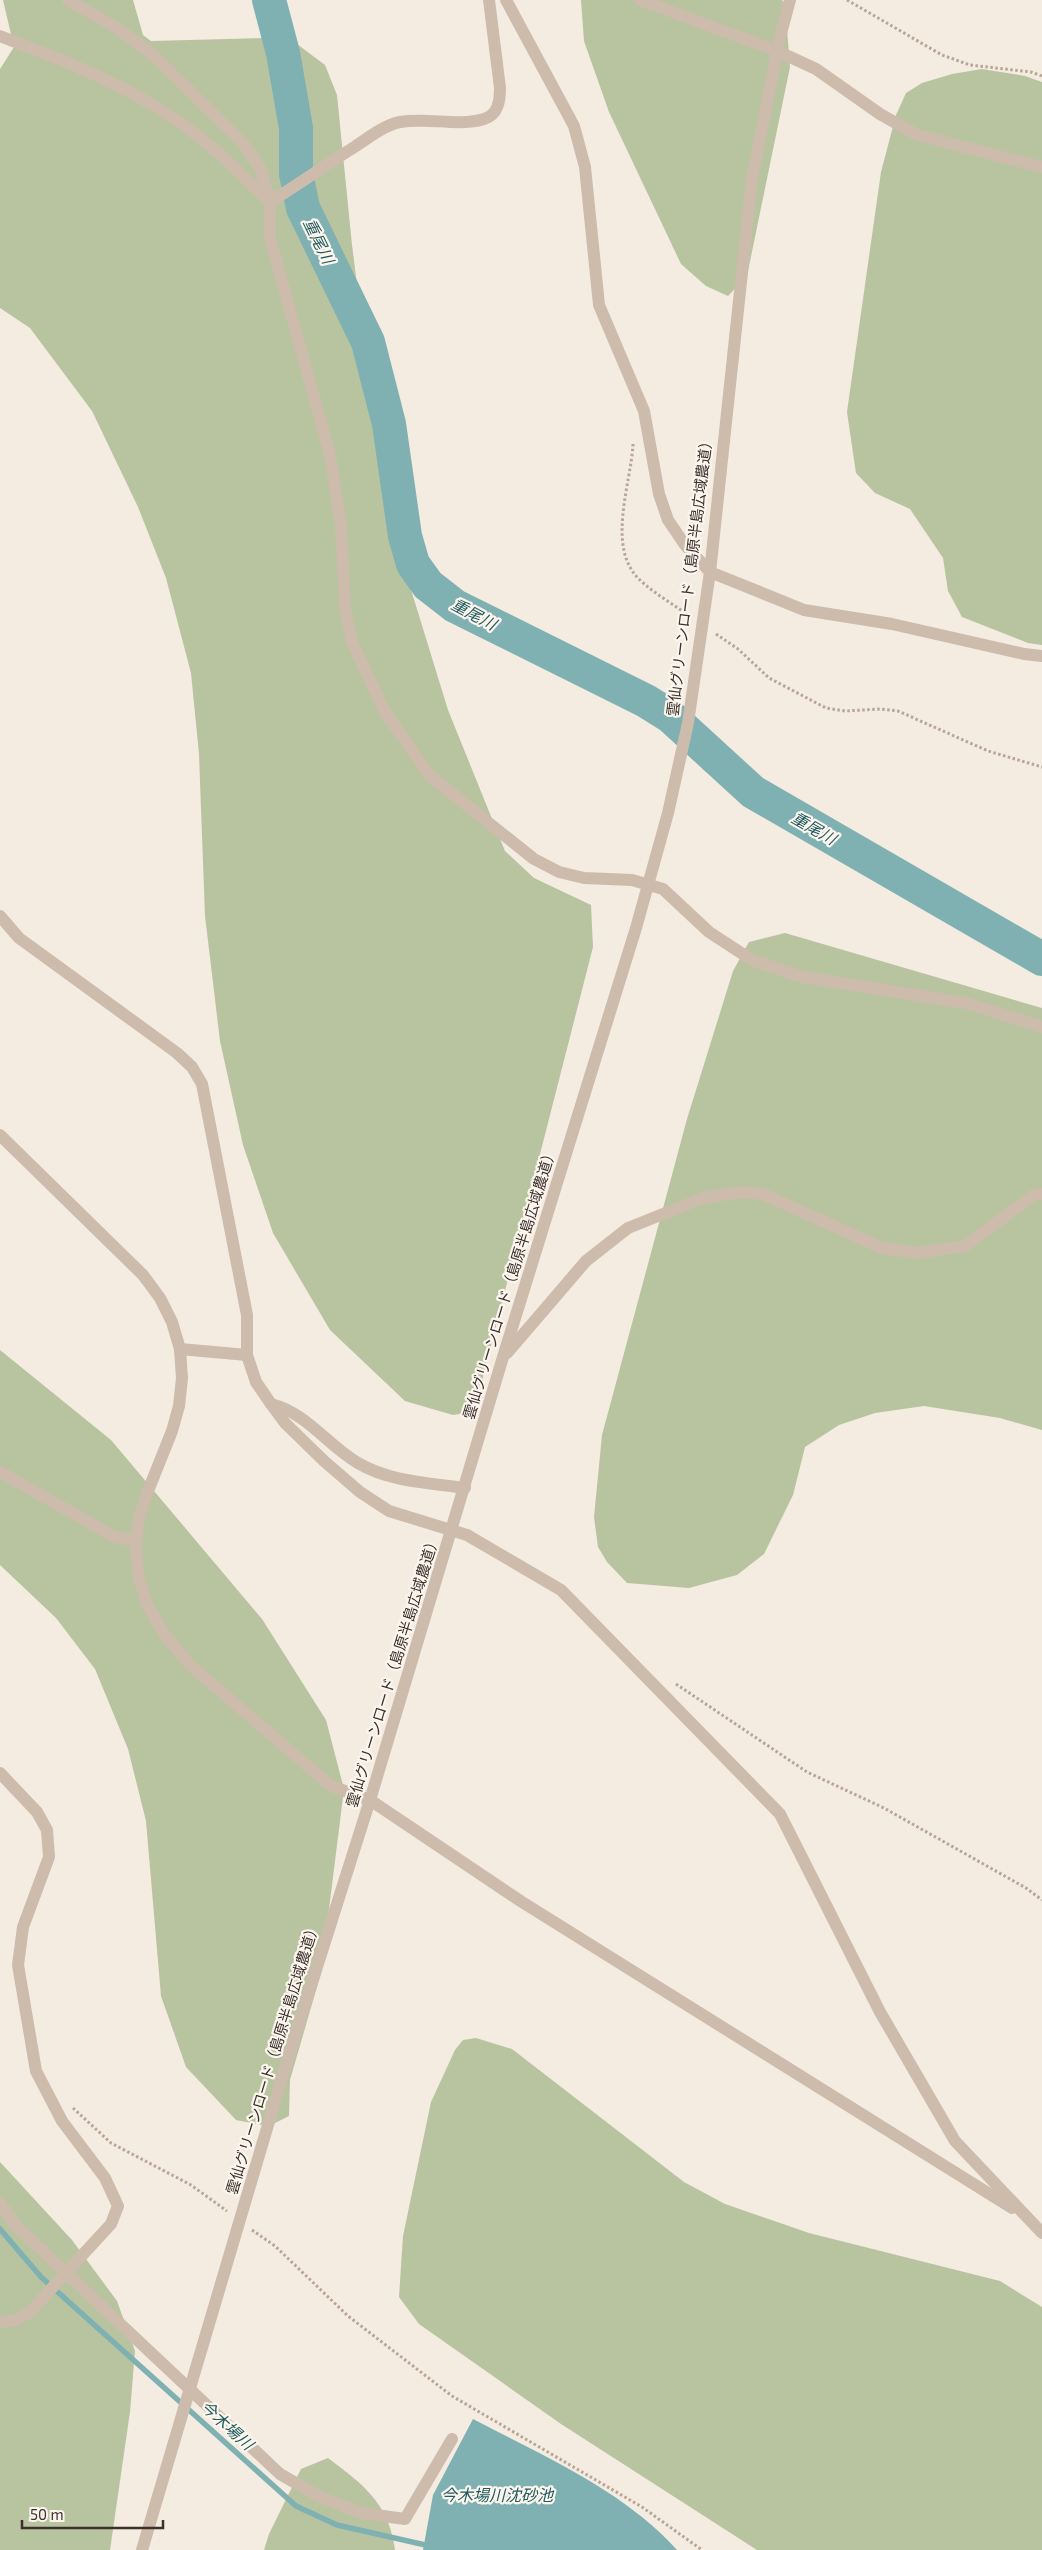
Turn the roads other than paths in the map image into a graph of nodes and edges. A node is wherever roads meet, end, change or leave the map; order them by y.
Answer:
1 (68, 0) edge
2 (489, 0) edge
3 (506, 0) edge
4 (640, 0) edge
5 (790, 0) edge
6 (0, 36) edge
7 (778, 46) junction
8 (1042, 167) edge
9 (270, 202) junction
10 (710, 572) junction
11 (1042, 656) edge
12 (0, 916) edge
13 (1042, 1027) edge
14 (0, 1135) edge
15 (1042, 1194) edge
16 (180, 1349) junction
17 (247, 1355) junction
18 (503, 1357) junction
19 (271, 1404) junction
20 (0, 1472) edge
21 (466, 1488) junction
22 (136, 1541) junction
23 (0, 1773) edge
24 (370, 1800) junction
25 (0, 2203) edge
26 (1027, 2218) junction
27 (1042, 2233) edge
28 (63, 2276) junction
29 (0, 2322) edge
30 (452, 2439) dead end
31 (142, 2550) edge

1 - 9 street
2 - 9 street
3 - 10 street
4 - 7 street
5 - 7 street, 雲仙グリーンロード（島原半島広域農道）
6 - 9 street
7 - 8 street
7 - 10 street, 雲仙グリーンロード（島原半島広域農道）
9 - 13 street
10 - 11 street
10 - 18 street, 雲仙グリーンロード（島原半島広域農道）
12 - 17 street
14 - 16 street
15 - 18 street
16 - 17 street
16 - 22 street
17 - 19 street
18 - 21 street, 雲仙グリーンロード（島原半島広域農道）
19 - 21 street
19 - 26 street
20 - 22 street
21 - 24 street, 雲仙グリーンロード（島原半島広域農道）
22 - 24 street
23 - 28 street
24 - 26 street
24 - 31 street, 雲仙グリーンロード（島原半島広域農道）
25 - 28 street
26 - 27 street
28 - 29 street
28 - 30 street

